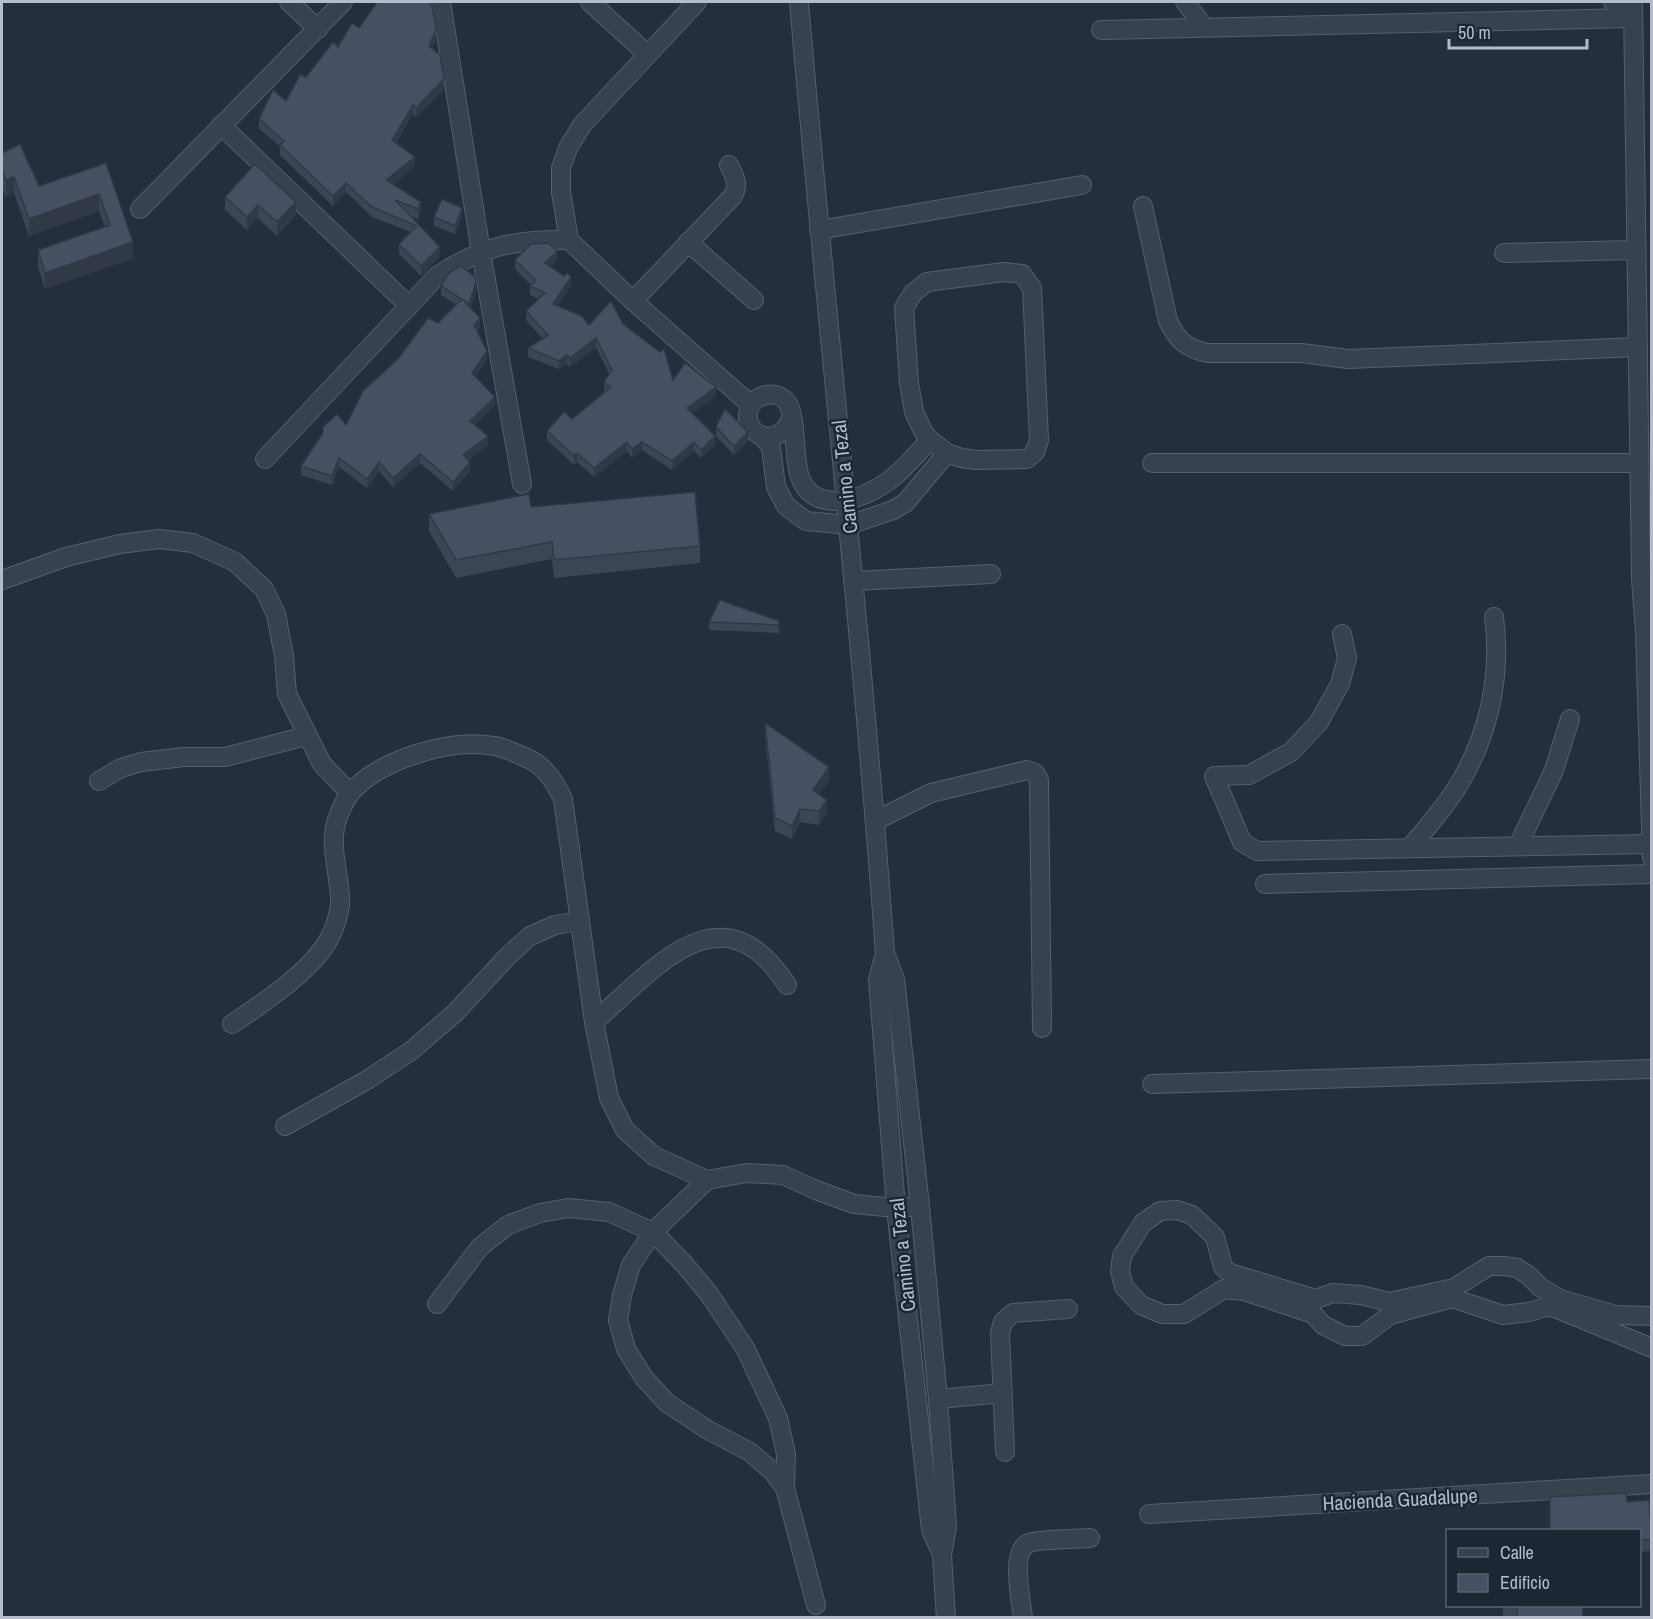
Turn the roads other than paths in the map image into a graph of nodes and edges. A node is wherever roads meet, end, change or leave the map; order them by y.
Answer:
1 (289, 2) edge
2 (343, 2) edge
3 (441, 2) edge
4 (590, 2) edge
5 (697, 2) edge
6 (799, 2) edge
7 (1185, 2) edge
8 (1613, 2) edge
9 (1633, 10) edge
10 (1204, 27) junction
11 (318, 29) junction
12 (1101, 30) dead end
13 (1642, 39) edge
14 (647, 54) junction
15 (221, 125) junction
16 (729, 165) dead end
17 (1082, 185) dead end
18 (1143, 206) dead end
19 (140, 208) dead end
20 (819, 230) junction
21 (569, 240) junction
22 (688, 242) junction
23 (1636, 250) junction
24 (481, 252) junction
25 (1504, 253) dead end
26 (754, 300) dead end
27 (633, 301) junction
28 (409, 306) junction
29 (1644, 306) edge
30 (1638, 347) junction
31 (751, 405) junction
32 (791, 417) junction
33 (762, 436) junction
34 (930, 440) junction
35 (947, 453) junction
36 (265, 459) dead end
37 (1152, 463) dead end
38 (1640, 463) junction
39 (522, 484) dead end
40 (846, 501) junction
41 (849, 525) junction
42 (991, 574) dead end
43 (1646, 578) edge
44 (2, 580) edge
45 (853, 581) junction
46 (1494, 617) dead end
47 (1342, 634) dead end
48 (1570, 718) dead end
49 (306, 736) junction
50 (1650, 744) edge
51 (99, 781) dead end
52 (350, 793) junction
53 (875, 821) junction
54 (1651, 844) edge
55 (1518, 846) junction
56 (1410, 848) junction
57 (1652, 858) edge
58 (1652, 874) edge
59 (1265, 884) dead end
60 (579, 921) junction
61 (885, 953) junction
62 (787, 985) dead end
63 (594, 1022) junction
64 (232, 1024) dead end
65 (1042, 1028) dead end
66 (1652, 1069) edge
67 (1152, 1084) dead end
68 (285, 1126) dead end
69 (707, 1180) junction
70 (920, 1206) junction
71 (896, 1208) junction
72 (652, 1232) junction
73 (437, 1304) dead end
74 (1068, 1309) dead end
75 (1652, 1316) edge
76 (1652, 1348) edge
77 (1003, 1393) junction
78 (938, 1399) junction
79 (1005, 1452) dead end
80 (1652, 1484) edge
81 (785, 1488) junction
82 (1149, 1514) dead end
83 (1090, 1538) dead end
84 (942, 1555) junction
85 (816, 1605) dead end
86 (946, 1617) edge
87 (1023, 1617) edge

1 - 11 street
2 - 11 street
3 - 24 street
4 - 14 street
5 - 14 street
6 - 20 street, Camino a Tezal
7 - 10 street
8 - 9 street
9 - 10 street
9 - 13 street
10 - 12 street
11 - 15 street
13 - 23 street
14 - 21 street
15 - 19 street
15 - 28 street
16 - 22 street
17 - 20 street
18 - 30 street
20 - 40 street, Camino a Tezal
21 - 24 street
21 - 27 street
22 - 26 street
22 - 27 street
23 - 25 street
23 - 29 street
24 - 28 street
24 - 39 street
27 - 31 street
28 - 36 street
29 - 30 street
30 - 38 street
31 - 32 street
31 - 33 street
32 - 33 street
32 - 40 street
33 - 41 street
34 - 35 street
34 - 35 street
34 - 40 street
35 - 41 street
37 - 38 street
38 - 43 street
40 - 41 street, Camino a Tezal
41 - 45 street, Camino a Tezal
42 - 45 street
43 - 50 street
44 - 49 street
45 - 53 street, Camino a Tezal
46 - 56 street
47 - 56 street
48 - 55 street
49 - 51 street
49 - 52 street
50 - 54 street
52 - 60 street
52 - 64 street
53 - 61 street, Camino a Tezal
53 - 65 street
54 - 55 street
54 - 57 street
55 - 56 street
58 - 59 street
60 - 63 street
60 - 68 street
61 - 70 street, Camino a Tezal
61 - 71 street, Camino a Tezal
62 - 63 street
63 - 69 street
66 - 67 street
69 - 71 street
69 - 72 street
70 - 71 street
70 - 78 street, Camino a Tezal
71 - 84 street, Camino a Tezal
72 - 73 street
72 - 81 street
72 - 81 street
74 - 77 street
75 - 76 street
77 - 78 street
77 - 79 street
78 - 84 street, Camino a Tezal
80 - 82 street, Hacienda Guadalupe
81 - 85 street
83 - 87 street
84 - 86 street, Camino a Tezal

